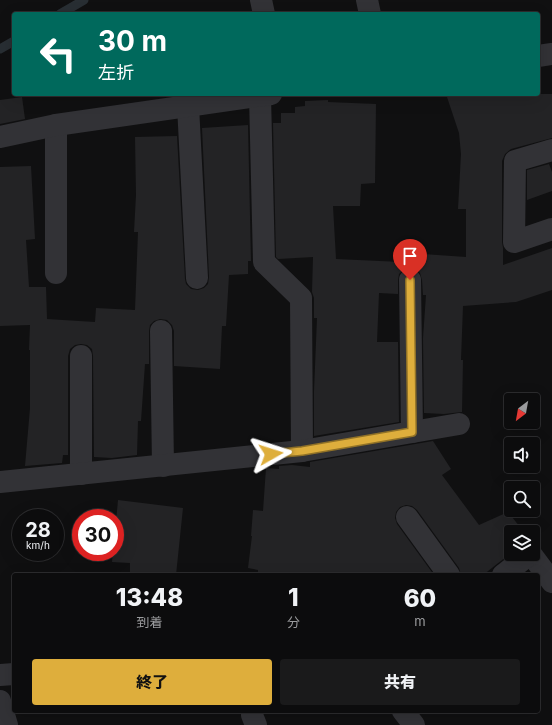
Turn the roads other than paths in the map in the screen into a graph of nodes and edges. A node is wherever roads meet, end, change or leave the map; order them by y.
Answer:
1 (261, 0) edge
2 (367, 0) edge
3 (264, 12) edge
4 (370, 12) edge
5 (552, 54) edge
6 (540, 56) edge
7 (258, 96) edge
8 (265, 96) edge
9 (188, 106) junction
10 (56, 125) junction
11 (0, 137) edge
12 (552, 150) edge
13 (552, 229) edge
14 (56, 273) dead end
15 (197, 278) dead end
16 (410, 280) dead end
17 (161, 331) dead end
18 (81, 356) dead end
19 (459, 424) dead end
20 (412, 432) junction
21 (302, 451) junction
22 (162, 466) junction
23 (81, 474) junction
24 (0, 482) edge
25 (407, 517) dead end
26 (521, 561) edge
27 (536, 561) edge
28 (448, 573) edge
29 (506, 573) edge
30 (552, 582) edge
31 (12, 674) edge
32 (0, 675) edge
33 (0, 701) edge
34 (405, 713) edge
35 (7, 725) edge
36 (414, 725) edge

1 - 3 street
2 - 4 street
5 - 6 street
7 - 9 street
8 - 21 street
9 - 10 street
9 - 15 street
10 - 11 street
10 - 14 street
12 - 13 street
16 - 20 street
17 - 22 street
18 - 23 street
19 - 20 street
20 - 21 street
21 - 22 street
22 - 23 street
23 - 24 street
25 - 28 street
26 - 29 street
27 - 30 street
31 - 32 street
33 - 35 street
34 - 36 street

